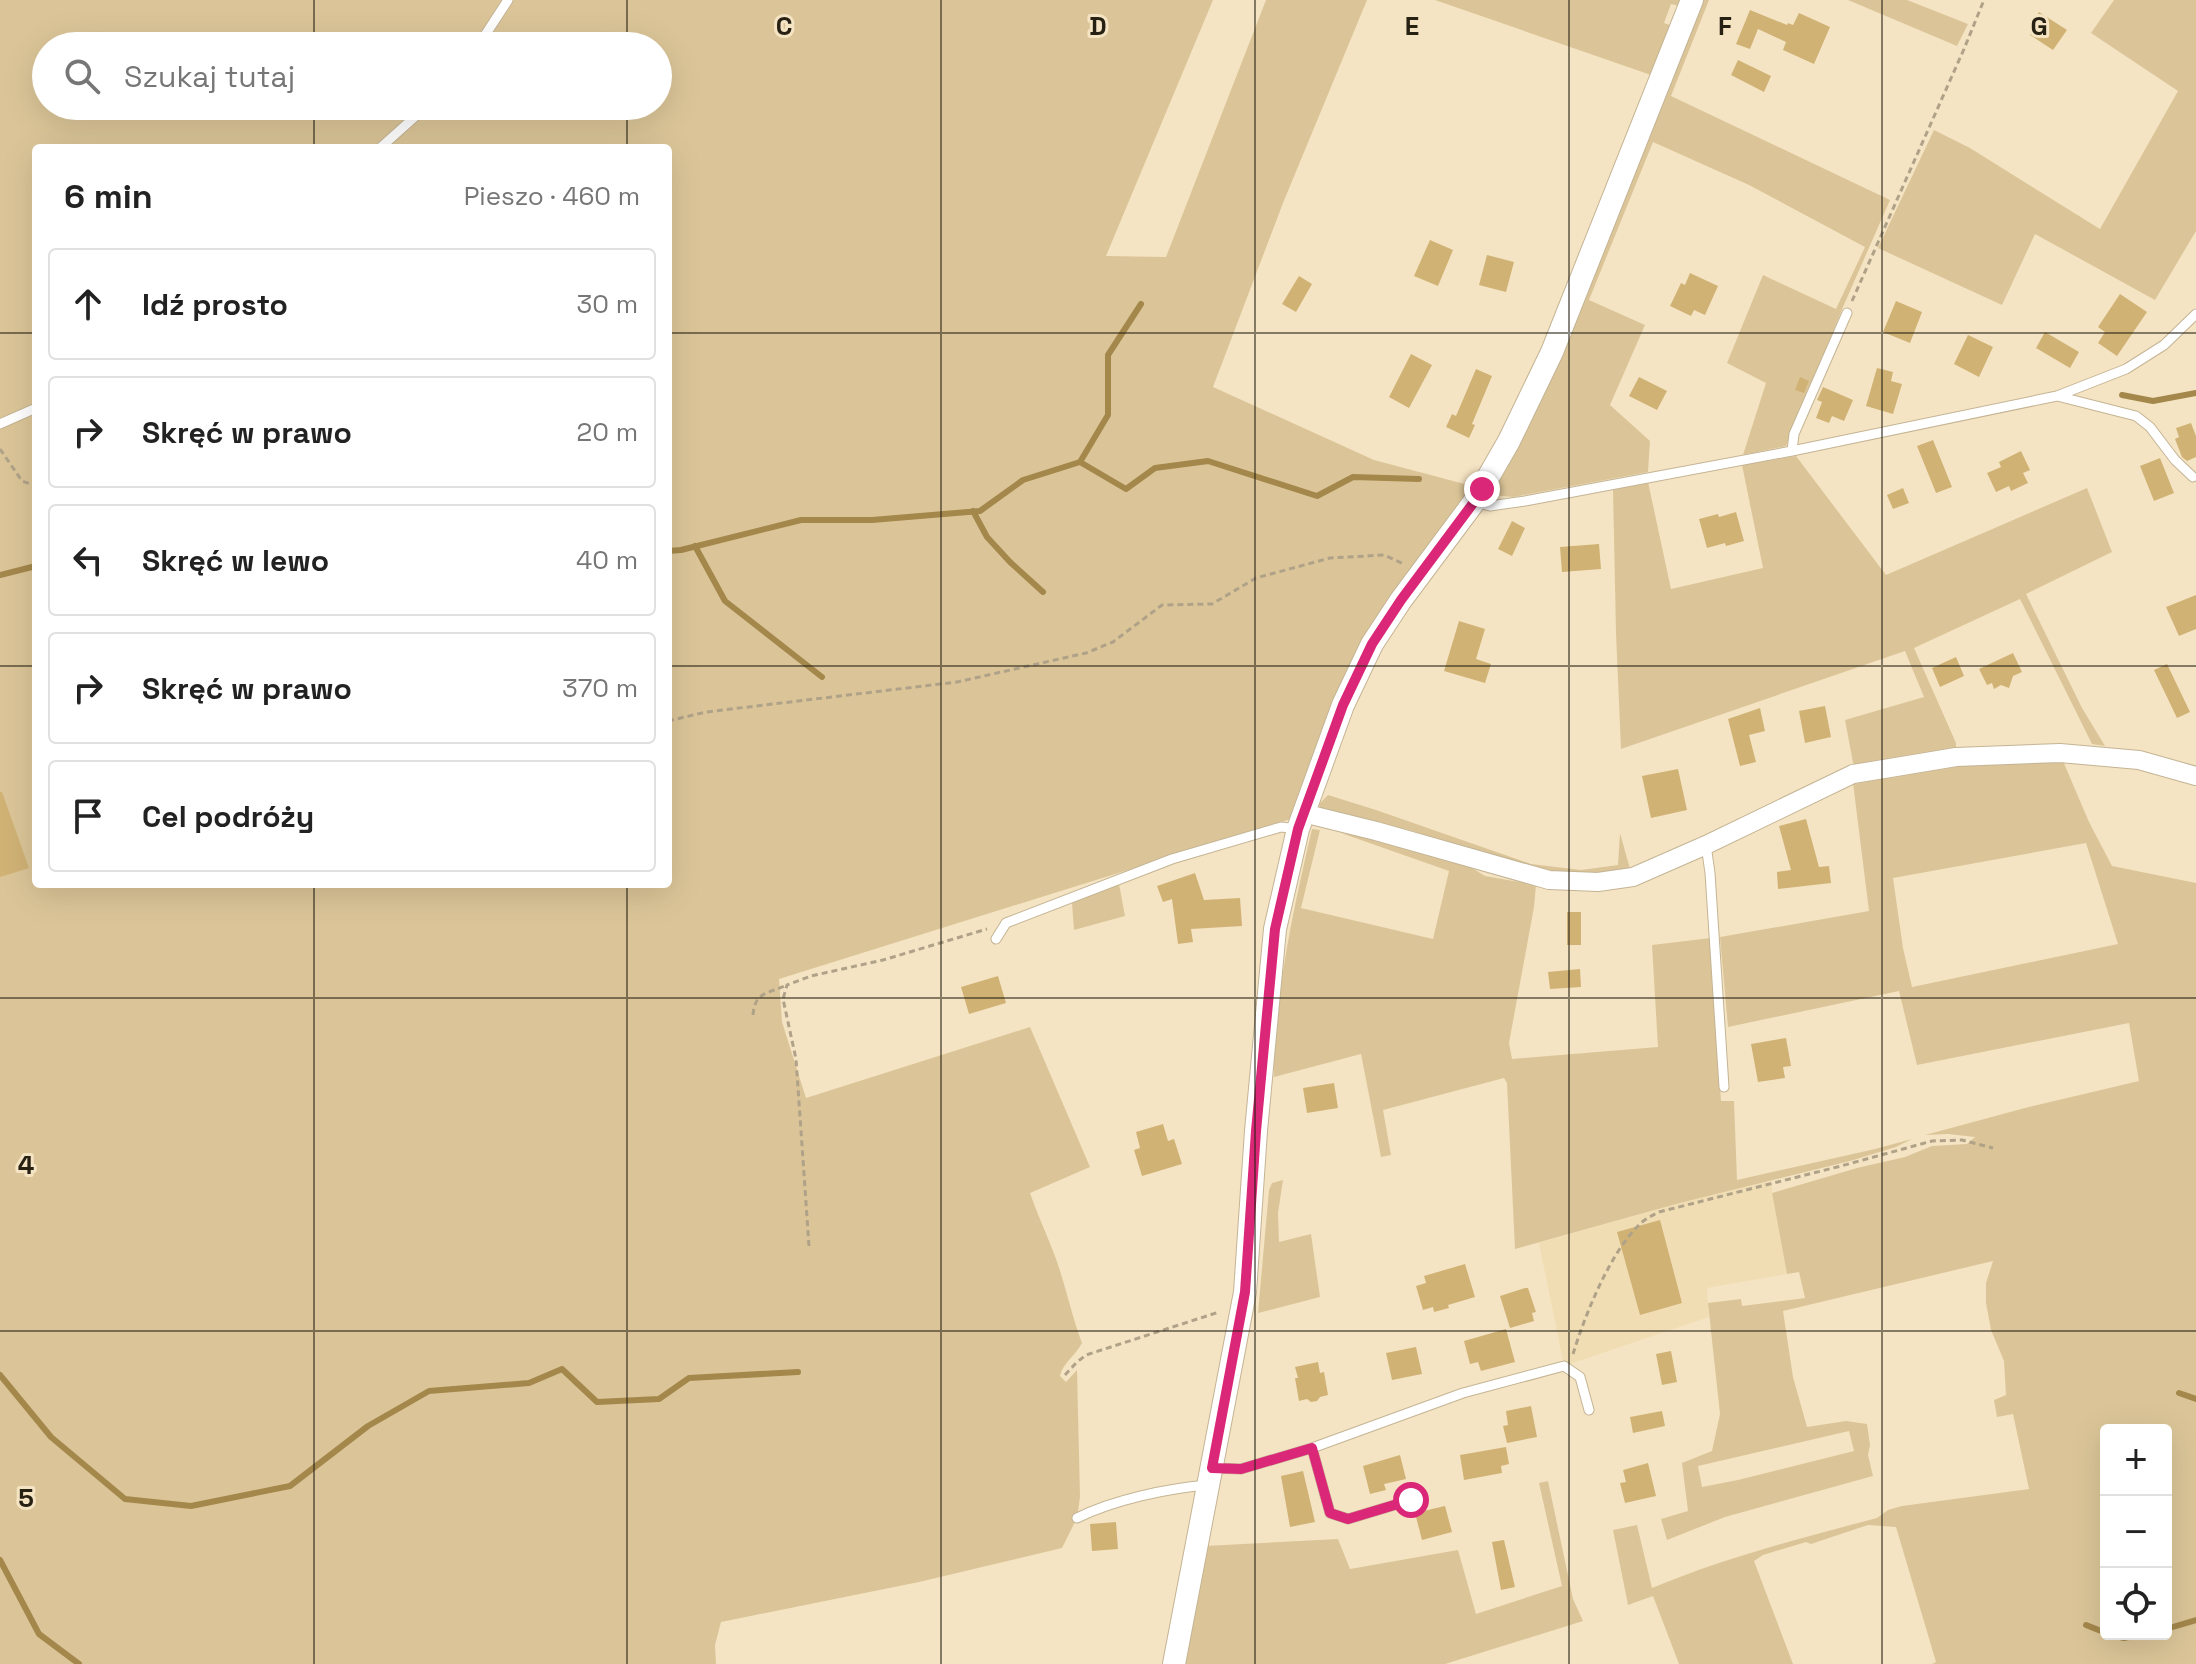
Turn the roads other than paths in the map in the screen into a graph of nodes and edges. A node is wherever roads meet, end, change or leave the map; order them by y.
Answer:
1 (508, 0) edge
2 (1692, 0) edge
3 (487, 32) edge
4 (411, 120) edge
5 (384, 144) edge
6 (1847, 313) road end
7 (2196, 314) edge
8 (2057, 396) junction
9 (32, 410) edge
10 (0, 424) edge
11 (1792, 451) junction
12 (2193, 477) dead end
13 (1474, 502) junction
14 (2190, 770) edge
15 (1301, 821) junction
16 (1706, 845) junction
17 (996, 939) dead end
18 (1724, 1087) dead end
19 (1589, 1410) dead end
20 (1312, 1448) junction
21 (1210, 1476) junction
22 (1411, 1500) dead end
23 (1077, 1518) dead end
24 (1174, 1664) edge

1 - 3 lane
2 - 13 street
4 - 5 lane
6 - 11 lane
7 - 8 lane
8 - 11 lane
8 - 12 lane
9 - 10 lane
11 - 13 lane
13 - 15 street
14 - 16 street
15 - 16 street
15 - 17 lane
15 - 21 street
16 - 18 lane
19 - 20 lane
20 - 21 lane
20 - 22 lane
21 - 23 lane
21 - 24 street

